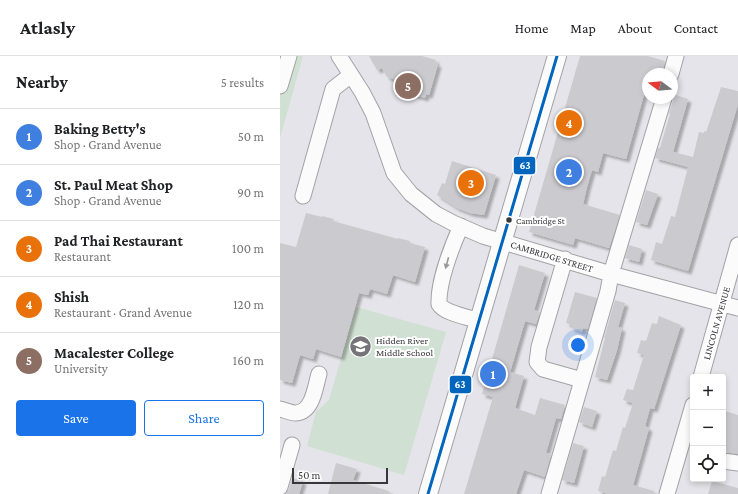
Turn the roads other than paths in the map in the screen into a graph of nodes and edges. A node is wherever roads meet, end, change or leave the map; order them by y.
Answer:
1 (289, 56) edge
2 (339, 56) edge
3 (557, 56) edge
4 (676, 56) edge
5 (673, 68) edge
6 (351, 75) junction
7 (280, 86) edge
8 (662, 104) edge
9 (303, 196) dead end
10 (461, 226) junction
11 (502, 241) junction
12 (738, 245) edge
13 (564, 259) junction
14 (611, 274) junction
15 (722, 305) junction
16 (738, 308) edge
17 (479, 321) junction
18 (319, 374) dead end
19 (702, 374) edge
20 (582, 380) junction
21 (280, 409) edge
22 (692, 410) edge
23 (688, 443) edge
24 (292, 445) dead end
25 (726, 461) edge
26 (738, 463) edge
27 (280, 488) edge
28 (428, 494) edge
29 (549, 494) edge
30 (667, 494) edge

1 - 7 street
2 - 6 street, CAMBRIDGE STREET
3 - 11 main road
4 - 5 street
6 - 9 street
6 - 10 street, CAMBRIDGE STREET
8 - 14 street
10 - 11 street, CAMBRIDGE STREET
10 -> 17 street
11 - 13 street, CAMBRIDGE STREET
11 - 17 main road
12 - 15 street, LINCOLN AVENUE
13 - 14 street, CAMBRIDGE STREET
13 - 20 street
14 - 15 street, CAMBRIDGE STREET
14 - 20 street
15 - 16 street, CAMBRIDGE STREET
15 - 19 street, LINCOLN AVENUE
17 - 28 main road
18 - 21 street
20 - 29 street
22 - 23 street
23 - 30 street
24 - 27 street
25 - 26 street

